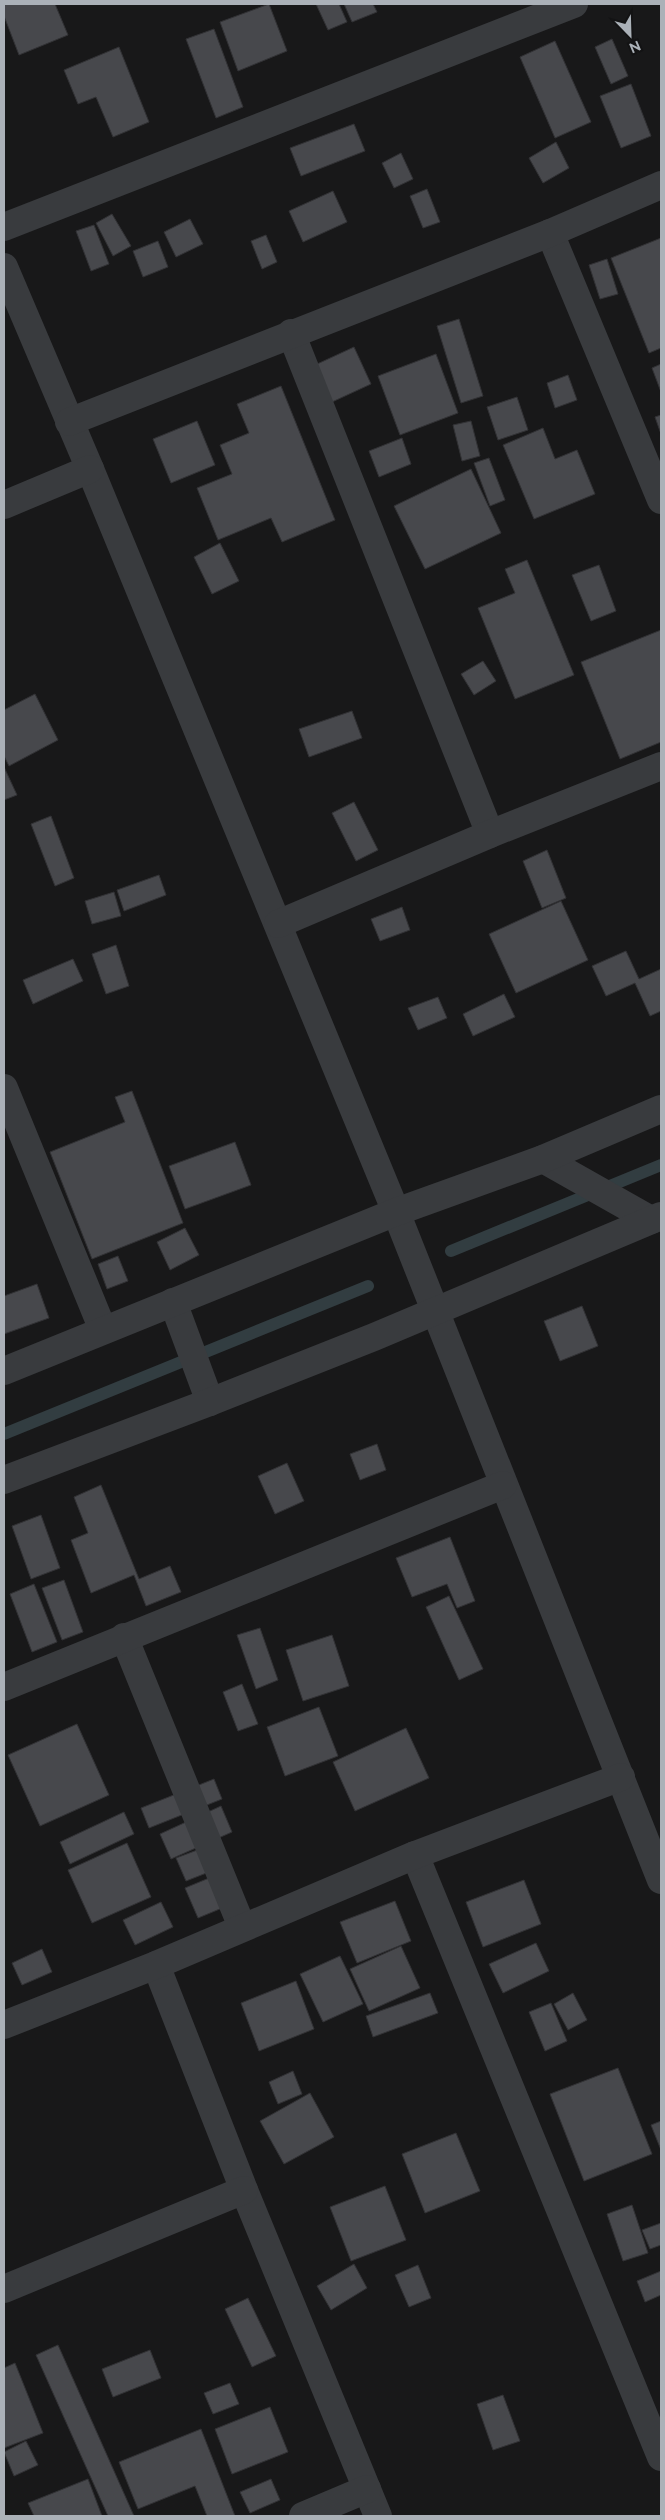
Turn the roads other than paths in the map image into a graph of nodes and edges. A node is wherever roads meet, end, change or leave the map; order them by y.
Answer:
1 (574, 4) edge
2 (661, 185) edge
3 (4, 227) edge
4 (550, 233) junction
5 (4, 267) edge
6 (291, 333) junction
7 (70, 422) junction
8 (90, 469) junction
9 (661, 500) edge
10 (4, 505) edge
11 (661, 766) edge
12 (490, 834) junction
13 (278, 924) junction
14 (4, 1088) edge
15 (661, 1109) edge
16 (543, 1159) junction
17 (396, 1212) junction
18 (656, 1218) edge
19 (173, 1302) junction
20 (435, 1312) junction
21 (103, 1330) junction
22 (4, 1371) edge
23 (210, 1402) junction
24 (4, 1480) edge
25 (503, 1486) junction
26 (124, 1637) junction
27 (4, 1687) edge
28 (621, 1777) junction
29 (415, 1855) junction
30 (661, 1880) edge
31 (242, 1927) junction
32 (156, 1965) junction
33 (4, 2025) edge
34 (244, 2190) junction
35 (4, 2289) edge
36 (661, 2457) edge
37 (366, 2490) junction
38 (303, 2516) edge
39 (378, 2516) edge

1 - 3 street
2 - 4 street
4 - 6 street
4 - 9 street
5 - 7 street
6 - 7 street
6 - 12 street
7 - 8 street
8 - 10 street
8 - 13 street
11 - 12 street
12 - 13 street
13 - 17 street
14 - 21 street
15 - 16 street
16 - 17 street
16 - 18 street
17 - 19 street
17 - 20 street
18 - 20 street
19 - 21 street
19 - 23 street
20 - 23 street
20 - 25 street
21 - 22 street
23 - 24 street
25 - 26 street
25 - 28 street
26 - 27 street
26 - 31 street
28 - 29 street
28 - 30 street
29 - 31 street
29 - 36 street
31 - 32 street
32 - 33 street
32 - 34 street
34 - 35 street
34 - 37 street
37 - 38 street
37 - 39 street

